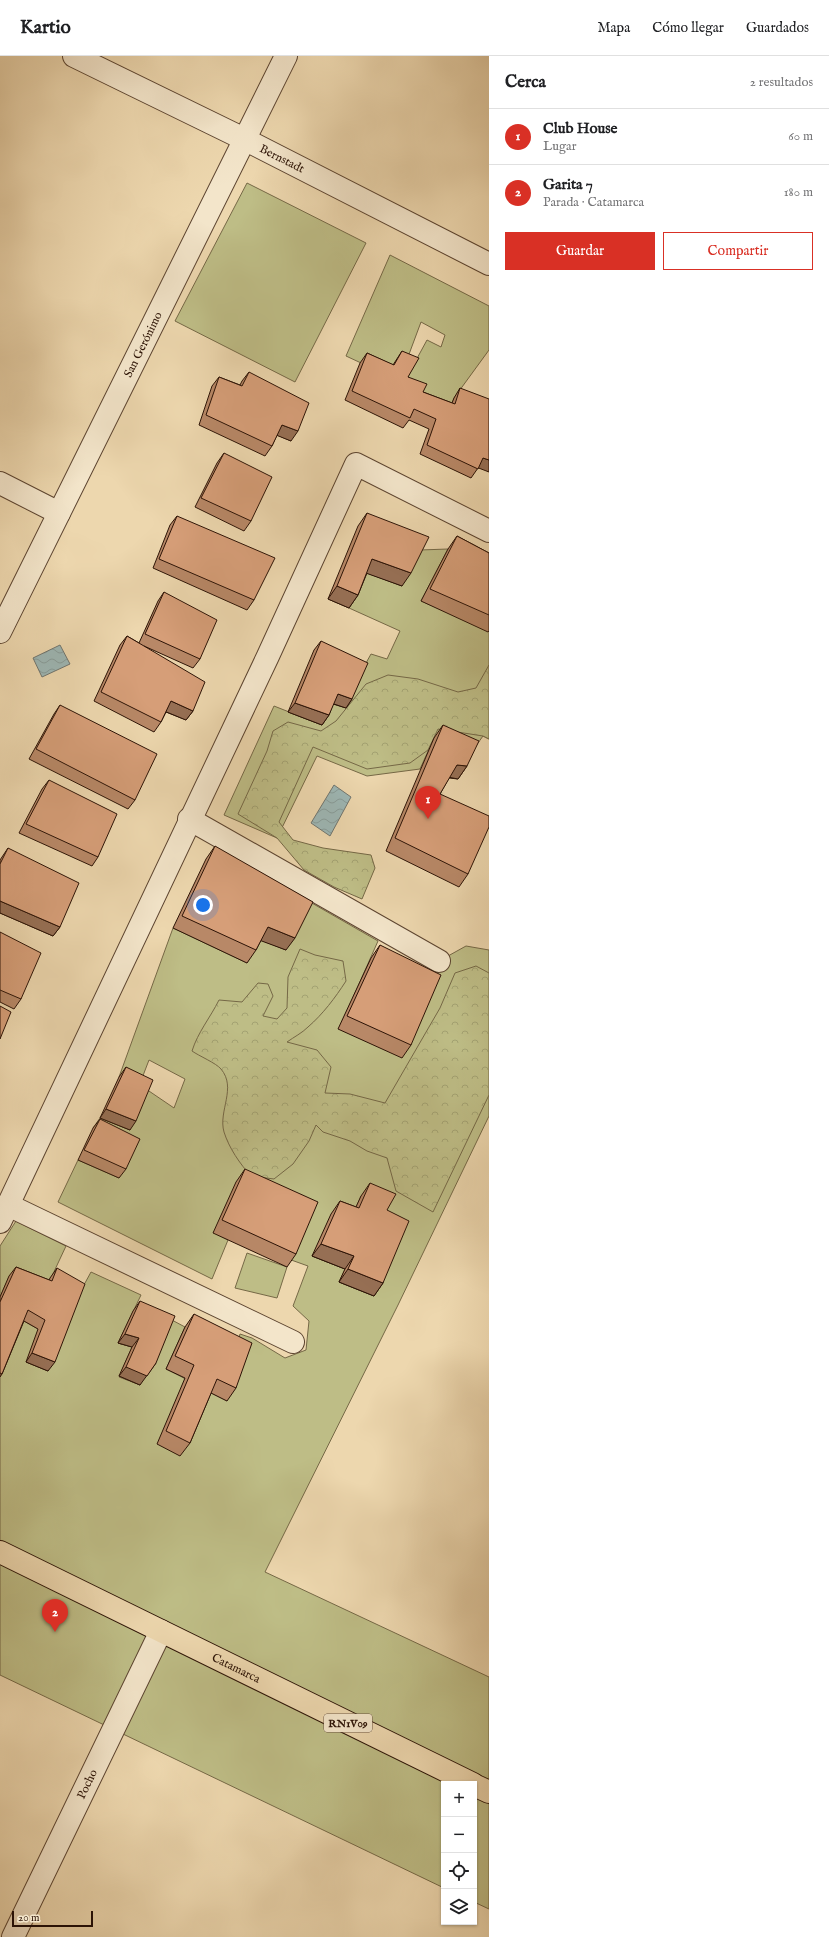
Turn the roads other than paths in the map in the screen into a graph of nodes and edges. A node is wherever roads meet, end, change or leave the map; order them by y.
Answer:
1 (74, 56) edge
2 (286, 56) edge
3 (244, 139) junction
4 (489, 264) edge
5 (0, 483) edge
6 (60, 513) junction
7 (489, 531) edge
8 (0, 632) edge
9 (189, 819) junction
10 (439, 962) dead end
11 (4, 1213) edge
12 (293, 1342) dead end
13 (0, 1552) edge
14 (161, 1631) junction
15 (467, 1781) edge
16 (477, 1786) edge
17 (489, 1792) edge
18 (13, 1937) edge

1 - 3 street, Bernstadt
2 - 3 street, San Gerónimo
3 - 4 street, Bernstadt
3 - 6 street, San Gerónimo
5 - 6 street
6 - 8 street, San Gerónimo
7 - 9 street
9 - 10 street
9 - 11 street
11 - 12 street
13 - 14 main road, Catamarca / RN1V09
14 - 15 main road, Catamarca / RN1V09
14 - 18 street, Pocho
16 - 17 main road, Catamarca / RN1V09

